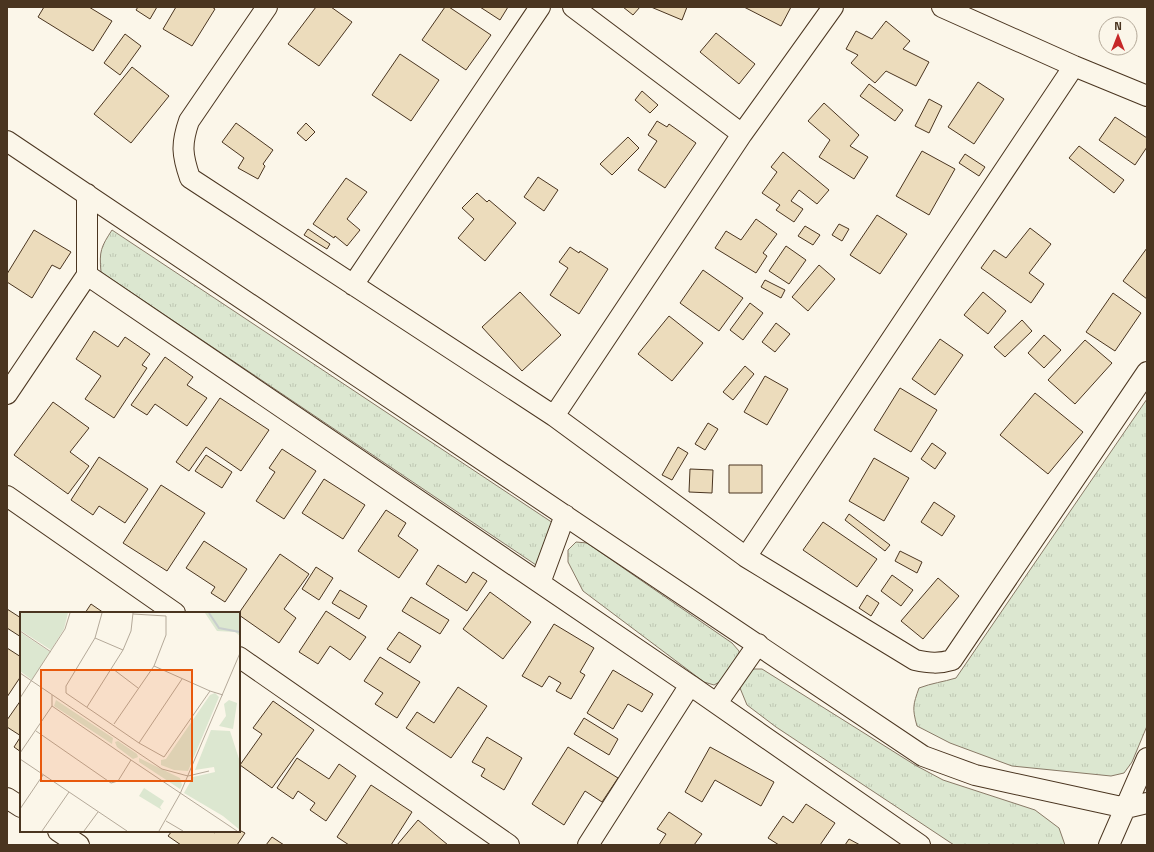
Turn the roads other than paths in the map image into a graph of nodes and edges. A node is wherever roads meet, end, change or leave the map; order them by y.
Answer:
1 (267, 7) edge
2 (540, 7) edge
3 (573, 7) edge
4 (833, 7) edge
5 (942, 7) edge
6 (1074, 66) junction
7 (1147, 96) edge
8 (742, 134) junction
9 (7, 141) edge
10 (87, 194) junction
11 (87, 275) junction
12 (353, 285) junction
13 (1147, 372) edge
14 (7, 394) edge
15 (554, 416) junction
16 (7, 496) edge
17 (565, 515) junction
18 (746, 556) junction
19 (540, 583) junction
20 (174, 612) edge
21 (758, 644) junction
22 (240, 658) edge
23 (690, 685) junction
24 (717, 703) junction
25 (1147, 758) edge
26 (1147, 803) edge
27 (1126, 808) junction
28 (60, 832) edge
29 (79, 845) edge
30 (509, 845) edge
31 (588, 845) edge
32 (920, 845) edge
33 (1109, 845) edge

1 - 12 street
2 - 12 street
3 - 8 street
4 - 8 street
5 - 6 street
6 - 7 street
6 - 18 street
8 - 15 street
9 - 10 street
10 - 11 street
10 - 17 street
11 - 14 street
11 - 19 street
12 - 15 street
13 - 18 street
15 - 18 street
16 - 20 street
17 - 19 street
17 - 21 street
19 - 23 street
21 - 24 street
21 - 27 street
22 - 30 street
23 - 24 street
23 - 31 street
24 - 32 street
25 - 27 street
26 - 27 street
27 - 33 street
28 - 29 street

